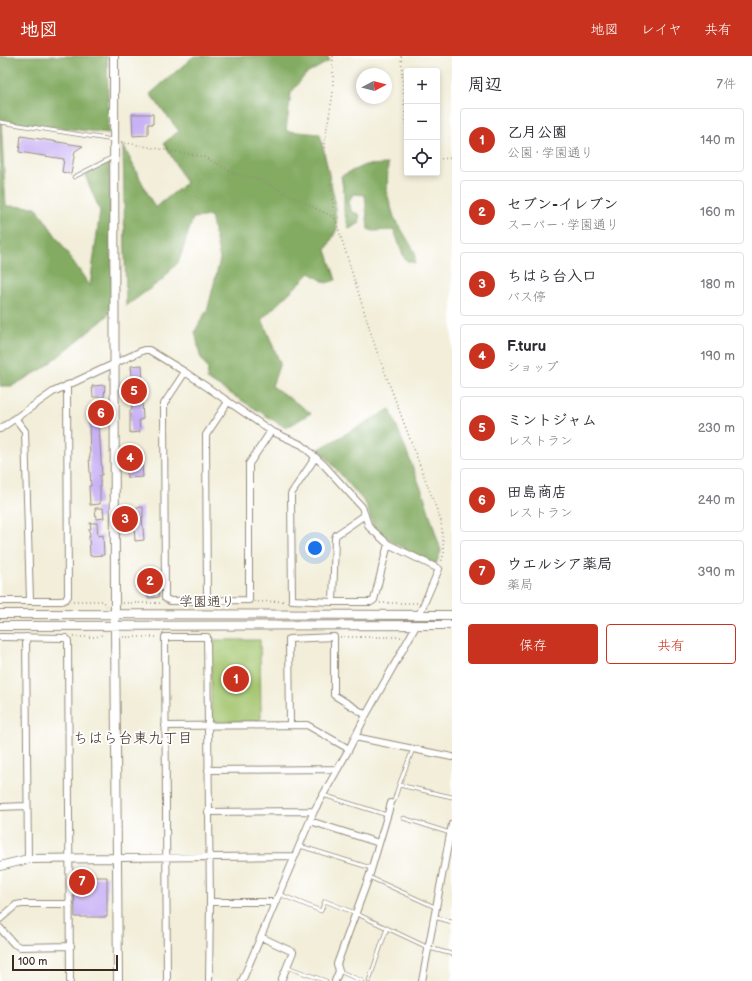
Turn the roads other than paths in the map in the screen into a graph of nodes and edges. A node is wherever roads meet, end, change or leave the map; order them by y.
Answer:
1 (114, 56) edge
2 (0, 122) edge
3 (113, 140) junction
4 (113, 157) junction
5 (74, 177) dead end
6 (115, 363) junction
7 (185, 372) junction
8 (66, 385) junction
9 (228, 402) junction
10 (15, 418) junction
11 (0, 429) edge
12 (270, 431) junction
13 (315, 458) junction
14 (365, 515) junction
15 (388, 544) junction
16 (30, 600) junction
17 (0, 601) edge
18 (207, 601) junction
19 (333, 602) junction
20 (0, 614) edge
21 (115, 614) junction
22 (419, 615) junction
23 (452, 616) edge
24 (452, 625) edge
25 (0, 626) edge
26 (115, 626) junction
27 (416, 626) junction
28 (0, 637) edge
29 (26, 637) junction
30 (366, 715) junction
31 (290, 725) junction
32 (165, 726) junction
33 (208, 726) junction
34 (355, 737) junction
35 (349, 749) junction
36 (413, 749) junction
37 (452, 757) edge
38 (338, 769) junction
39 (208, 770) junction
40 (399, 785) junction
41 (323, 795) junction
42 (452, 797) edge
43 (393, 802) joint
44 (26, 806) junction
45 (0, 807) edge
46 (314, 811) junction
47 (208, 812) junction
48 (387, 815) junction
49 (403, 818) dead end
50 (310, 821) junction
51 (452, 824) edge
52 (450, 833) junction
53 (378, 843) junction
54 (300, 846) junction
55 (295, 856) junction
56 (209, 857) junction
57 (69, 858) junction
58 (117, 858) junction
59 (167, 858) junction
60 (28, 859) junction
61 (0, 866) edge
62 (371, 868) junction
63 (369, 877) junction
64 (279, 894) junction
65 (210, 902) junction
66 (275, 902) junction
67 (70, 904) junction
68 (435, 906) junction
69 (355, 913) junction
70 (434, 916) junction
71 (0, 919) edge
72 (452, 922) edge
73 (0, 928) edge
74 (387, 928) junction
75 (261, 937) junction
76 (70, 946) junction
77 (429, 948) junction
78 (452, 954) edge
79 (287, 967) junction
80 (339, 971) junction
81 (70, 981) edge
82 (118, 981) edge
83 (167, 981) edge
84 (209, 981) edge
85 (242, 981) edge
86 (281, 981) edge
87 (326, 981) edge
88 (335, 981) edge
89 (362, 981) edge
90 (369, 981) edge
91 (422, 981) edge

1 - 3 street
2 - 3 lane
3 - 4 street
4 - 5 lane
4 - 6 street
6 - 7 street
6 - 8 street
6 - 21 street
7 - 9 street
7 - 18 street
8 - 10 street
8 - 16 street
9 - 12 street
9 - 18 street
10 - 11 street
10 - 16 street
12 - 13 street
12 - 18 street
13 - 14 street
13 - 19 street
14 - 15 street
14 - 19 street
15 - 19 street
15 - 22 street
16 - 17 street
20 - 21 street, 学園通り
21 - 22 street, 学園通り
21 - 26 street
22 - 23 street, 学園通り
24 - 27 street, 学園通り
25 - 26 street, 学園通り
26 - 27 street, 学園通り
26 - 58 street
27 - 30 street
28 - 29 street
29 - 44 street
29 - 57 street
30 - 31 street
30 - 34 street
31 - 33 street
31 - 35 street
32 - 33 street
32 - 33 street
32 - 59 street
33 - 39 street
34 - 35 street
34 - 36 street
35 - 38 street
36 - 37 street
36 - 40 lane
38 - 39 street
38 - 41 street
39 - 47 street
40 - 42 lane
40 - 43 lane
41 - 46 street
41 - 48 lane
43 - 48 street
44 - 45 street
44 - 60 street
46 - 47 street
46 - 50 street
47 - 56 street
48 - 53 street
49 - 52 lane
50 - 53 street
50 - 54 street
51 - 52 street
52 - 68 street
53 - 62 street
54 - 55 street
54 - 62 lane
55 - 56 street
55 - 64 street
56 - 59 street
56 - 65 street
57 - 58 street
57 - 60 street
57 - 67 street
58 - 59 street
58 - 82 street
59 - 83 street
60 - 61 street
62 - 63 street
63 - 68 lane
63 - 69 street
64 - 66 street
64 - 69 lane
65 - 66 street
65 - 84 street
66 - 75 street
67 - 71 street
67 - 76 street
68 - 70 street
69 - 74 lane
69 - 80 street
70 - 72 lane
70 - 77 street
73 - 76 street
74 - 77 lane
74 - 90 lane
75 - 79 street
75 - 85 street
76 - 81 street
77 - 78 lane
77 - 91 street
79 - 86 street
79 - 87 lane
80 - 88 street
80 - 89 lane

